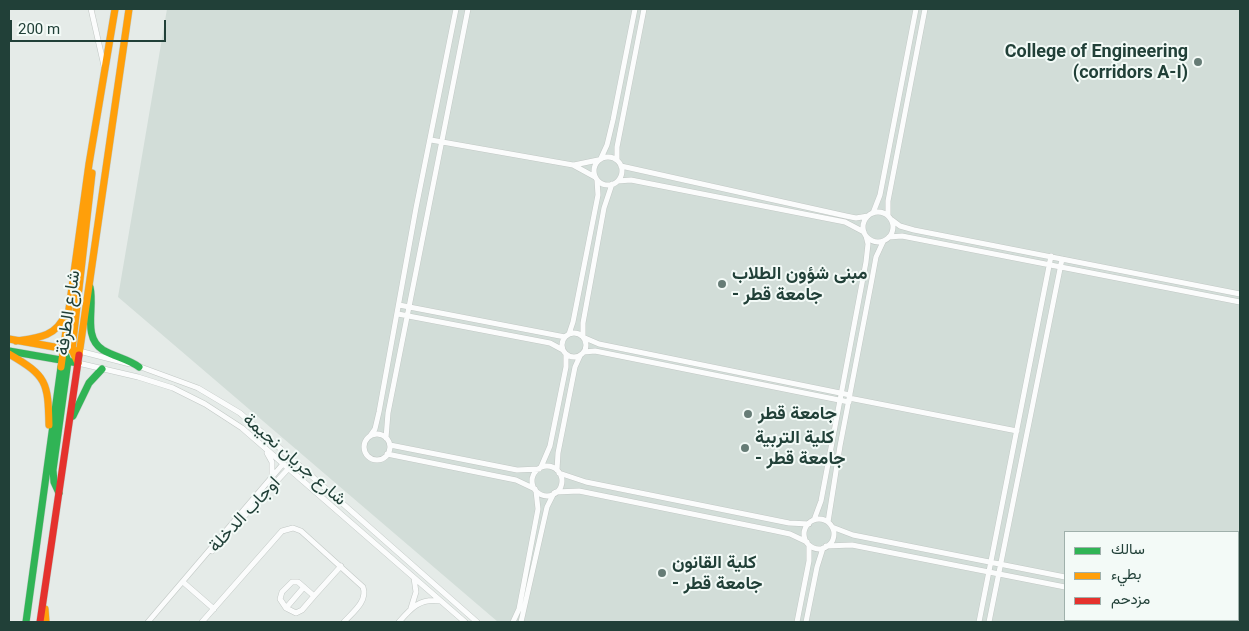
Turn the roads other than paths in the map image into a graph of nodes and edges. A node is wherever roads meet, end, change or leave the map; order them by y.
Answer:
1 (91, 9) edge
2 (115, 9) edge
3 (129, 9) edge
4 (456, 9) edge
5 (468, 9) edge
6 (634, 9) edge
7 (644, 9) edge
8 (916, 9) edge
9 (925, 9) edge
10 (450, 40) junction
11 (460, 44) junction
12 (627, 50) junction
13 (635, 52) junction
14 (104, 68) junction
15 (622, 74) junction
16 (631, 76) junction
17 (431, 140) junction
18 (441, 141) junction
19 (600, 159) junction
20 (617, 160) junction
21 (89, 164) junction
22 (574, 165) junction
23 (621, 166) junction
24 (596, 179) junction
25 (618, 181) junction
26 (612, 184) junction
27 (871, 215) junction
28 (888, 216) junction
29 (854, 218) junction
30 (892, 220) junction
31 (853, 225) junction
32 (916, 230) junction
33 (865, 234) junction
34 (889, 237) junction
35 (914, 239) junction
36 (883, 242) junction
37 (995, 246) junction
38 (993, 254) junction
39 (1037, 254) junction
40 (1051, 256) junction
41 (1062, 259) junction
42 (1035, 263) junction
43 (1049, 265) junction
44 (1060, 267) junction
45 (89, 285) junction
46 (1240, 294) edge
47 (1240, 302) edge
48 (399, 306) junction
49 (409, 307) junction
50 (69, 309) junction
51 (398, 314) junction
52 (407, 315) junction
53 (469, 320) junction
54 (468, 328) junction
55 (518, 329) junction
56 (567, 336) junction
57 (517, 337) junction
58 (584, 337) junction
59 (13, 340) edge
60 (1034, 344) junction
61 (1044, 347) junction
62 (63, 349) junction
63 (9, 351) edge
64 (75, 351) junction
65 (564, 352) junction
66 (9, 354) edge
67 (582, 354) junction
68 (65, 361) junction
69 (78, 363) junction
70 (139, 367) junction
71 (718, 368) junction
72 (102, 369) junction
73 (717, 376) junction
74 (770, 379) junction
75 (768, 386) junction
76 (840, 393) junction
77 (849, 399) junction
78 (839, 400) junction
79 (68, 427) junction
80 (242, 428) junction
81 (1027, 429) junction
82 (1017, 432) junction
83 (370, 436) junction
84 (386, 438) junction
85 (1025, 439) junction
86 (49, 444) junction
87 (390, 445) junction
88 (387, 454) junction
89 (283, 464) junction
90 (288, 468) junction
91 (540, 468) junction
92 (558, 472) junction
93 (270, 479) junction
94 (536, 490) junction
95 (555, 492) junction
96 (59, 493) junction
97 (811, 522) junction
98 (830, 525) junction
99 (808, 543) junction
100 (531, 546) junction
101 (539, 547) junction
102 (825, 547) junction
103 (200, 562) junction
104 (528, 562) junction
105 (991, 562) junction
106 (535, 564) junction
107 (1001, 564) junction
108 (341, 566) junction
109 (989, 572) junction
110 (999, 574) junction
111 (1064, 577) edge
112 (414, 578) junction
113 (183, 582) junction
114 (304, 587) junction
115 (1064, 587) edge
116 (314, 596) junction
117 (802, 596) junction
118 (811, 597) junction
119 (42, 600) junction
120 (442, 602) junction
121 (286, 608) junction
122 (214, 609) junction
123 (410, 609) junction
124 (26, 622) edge
125 (40, 622) edge
126 (46, 622) edge
127 (148, 622) edge
128 (202, 622) edge
129 (345, 622) edge
130 (399, 622) edge
131 (465, 622) edge
132 (477, 622) edge
133 (513, 622) edge
134 (521, 622) edge
135 (796, 622) edge
136 (806, 622) edge
137 (979, 622) edge
138 (989, 622) edge

1 - 14 street
2 - 14 main road, شارع الطرفة
3 - 45 main road, شارع الطرفة
4 - 10 street
5 - 11 street
6 - 12 street
7 - 13 street
8 - 27 street
9 - 28 street
10 - 11 street
10 - 17 street
11 - 18 street
12 - 13 street
12 - 15 street
13 - 16 street
14 - 21 main road, شارع الطرفة
15 - 16 street
15 - 19 street
16 - 20 street
17 - 18 street
17 - 48 street
18 - 22 street
18 - 49 street
19 - 20 street
19 - 22 street
19 - 24 street
20 - 23 street
21 - 50 main road, شارع الطرفة
21 - 64 main road
22 - 24 street
23 - 25 street
23 - 29 street
24 - 26 street
24 - 56 street
25 - 26 street
25 - 31 street
26 - 58 street
27 - 28 street
27 - 29 street
27 - 33 street
28 - 30 street
29 - 31 street
30 - 32 street
30 - 34 street
31 - 33 street
32 - 35 street
32 - 37 street
33 - 36 street
33 - 76 street
34 - 35 street
34 - 36 street
35 - 38 street
36 - 77 street
37 - 38 street
37 - 39 street
38 - 42 street
39 - 40 street
39 - 42 street
40 - 41 street
40 - 43 street
41 - 44 street
41 - 46 street
42 - 43 street
43 - 44 street
43 - 60 street
44 - 47 street
44 - 61 street
45 - 64 main road, شارع الطرفة
45 - 70 main road
48 - 49 street
48 - 51 street
49 - 52 street
49 - 53 street
50 - 59 main road
50 - 62 main road, شارع الطرفة
51 - 52 street
51 - 83 street
52 - 54 street
52 - 84 street
53 - 54 street
53 - 55 street
54 - 57 street
55 - 56 street
55 - 57 street
56 - 58 street
56 - 65 street
57 - 65 street
58 - 67 street
58 - 71 street
59 - 62 main road
60 - 61 street
60 - 82 street
61 - 81 street
62 - 64 main road
62 - 68 main road
63 - 68 main road
64 - 69 main road
64 - 70 street, شارع جريان نجيمة
65 - 67 street
65 - 91 street
66 - 86 main road
67 - 73 street
67 - 92 street
68 - 69 main road
68 - 86 main road, شارع الطرفة
68 - 96 main road
69 - 72 street, شارع جريان نجيمة
69 - 79 main road, شارع الطرفة
70 - 132 street, شارع جريان نجيمة
71 - 73 street
71 - 74 street
72 - 79 main road
72 - 80 street, شارع جريان نجيمة
73 - 75 street
74 - 75 street
74 - 76 street
75 - 78 street
76 - 77 street
76 - 78 street
77 - 78 street
77 - 82 street
77 - 98 street
78 - 97 street
79 - 96 main road, شارع الطرفة
80 - 89 street, شارع جريان نجيمة
80 - 93 street
81 - 82 street
81 - 85 street
82 - 85 street
82 - 105 street
83 - 84 street
83 - 88 street
84 - 87 street
85 - 107 street
86 - 124 main road, شارع الطرفة
87 - 88 street
87 - 91 street
88 - 94 street
89 - 90 street, شارع جريان نجيمة
89 - 93 street, اوجاب الدخلة
90 - 103 street, اوجاب الدخلة
90 - 112 street, شارع جريان نجيمة
91 - 92 street
91 - 94 street
92 - 95 street
92 - 97 street
93 - 103 street, اوجاب الدخلة
94 - 95 street
94 - 100 street
95 - 99 street
95 - 101 street
96 - 119 main road, شارع الطرفة
97 - 98 street
97 - 99 street
98 - 102 street
98 - 105 street
99 - 102 street
99 - 117 street
100 - 101 street
100 - 104 street
101 - 106 street
102 - 109 street
102 - 118 street
103 - 113 street, اوجاب الدخلة
104 - 106 street
104 - 133 street
105 - 107 street
105 - 109 street
106 - 134 street
107 - 110 street
107 - 111 street
108 - 116 street
108 - 122 street
108 - 129 street
109 - 110 street
109 - 137 street
110 - 115 street
110 - 138 street
112 - 120 street, شارع جريان نجيمة
112 - 123 street
113 - 122 street
113 - 127 street, اوجاب الدخلة
114 - 116 street
114 - 121 street
114 - 121 street
116 - 121 street
117 - 118 street
117 - 135 street
118 - 136 street
119 - 125 main road, شارع الطرفة
119 - 126 main road
120 - 123 street
120 - 131 street, شارع جريان نجيمة
122 - 128 street
123 - 130 street

